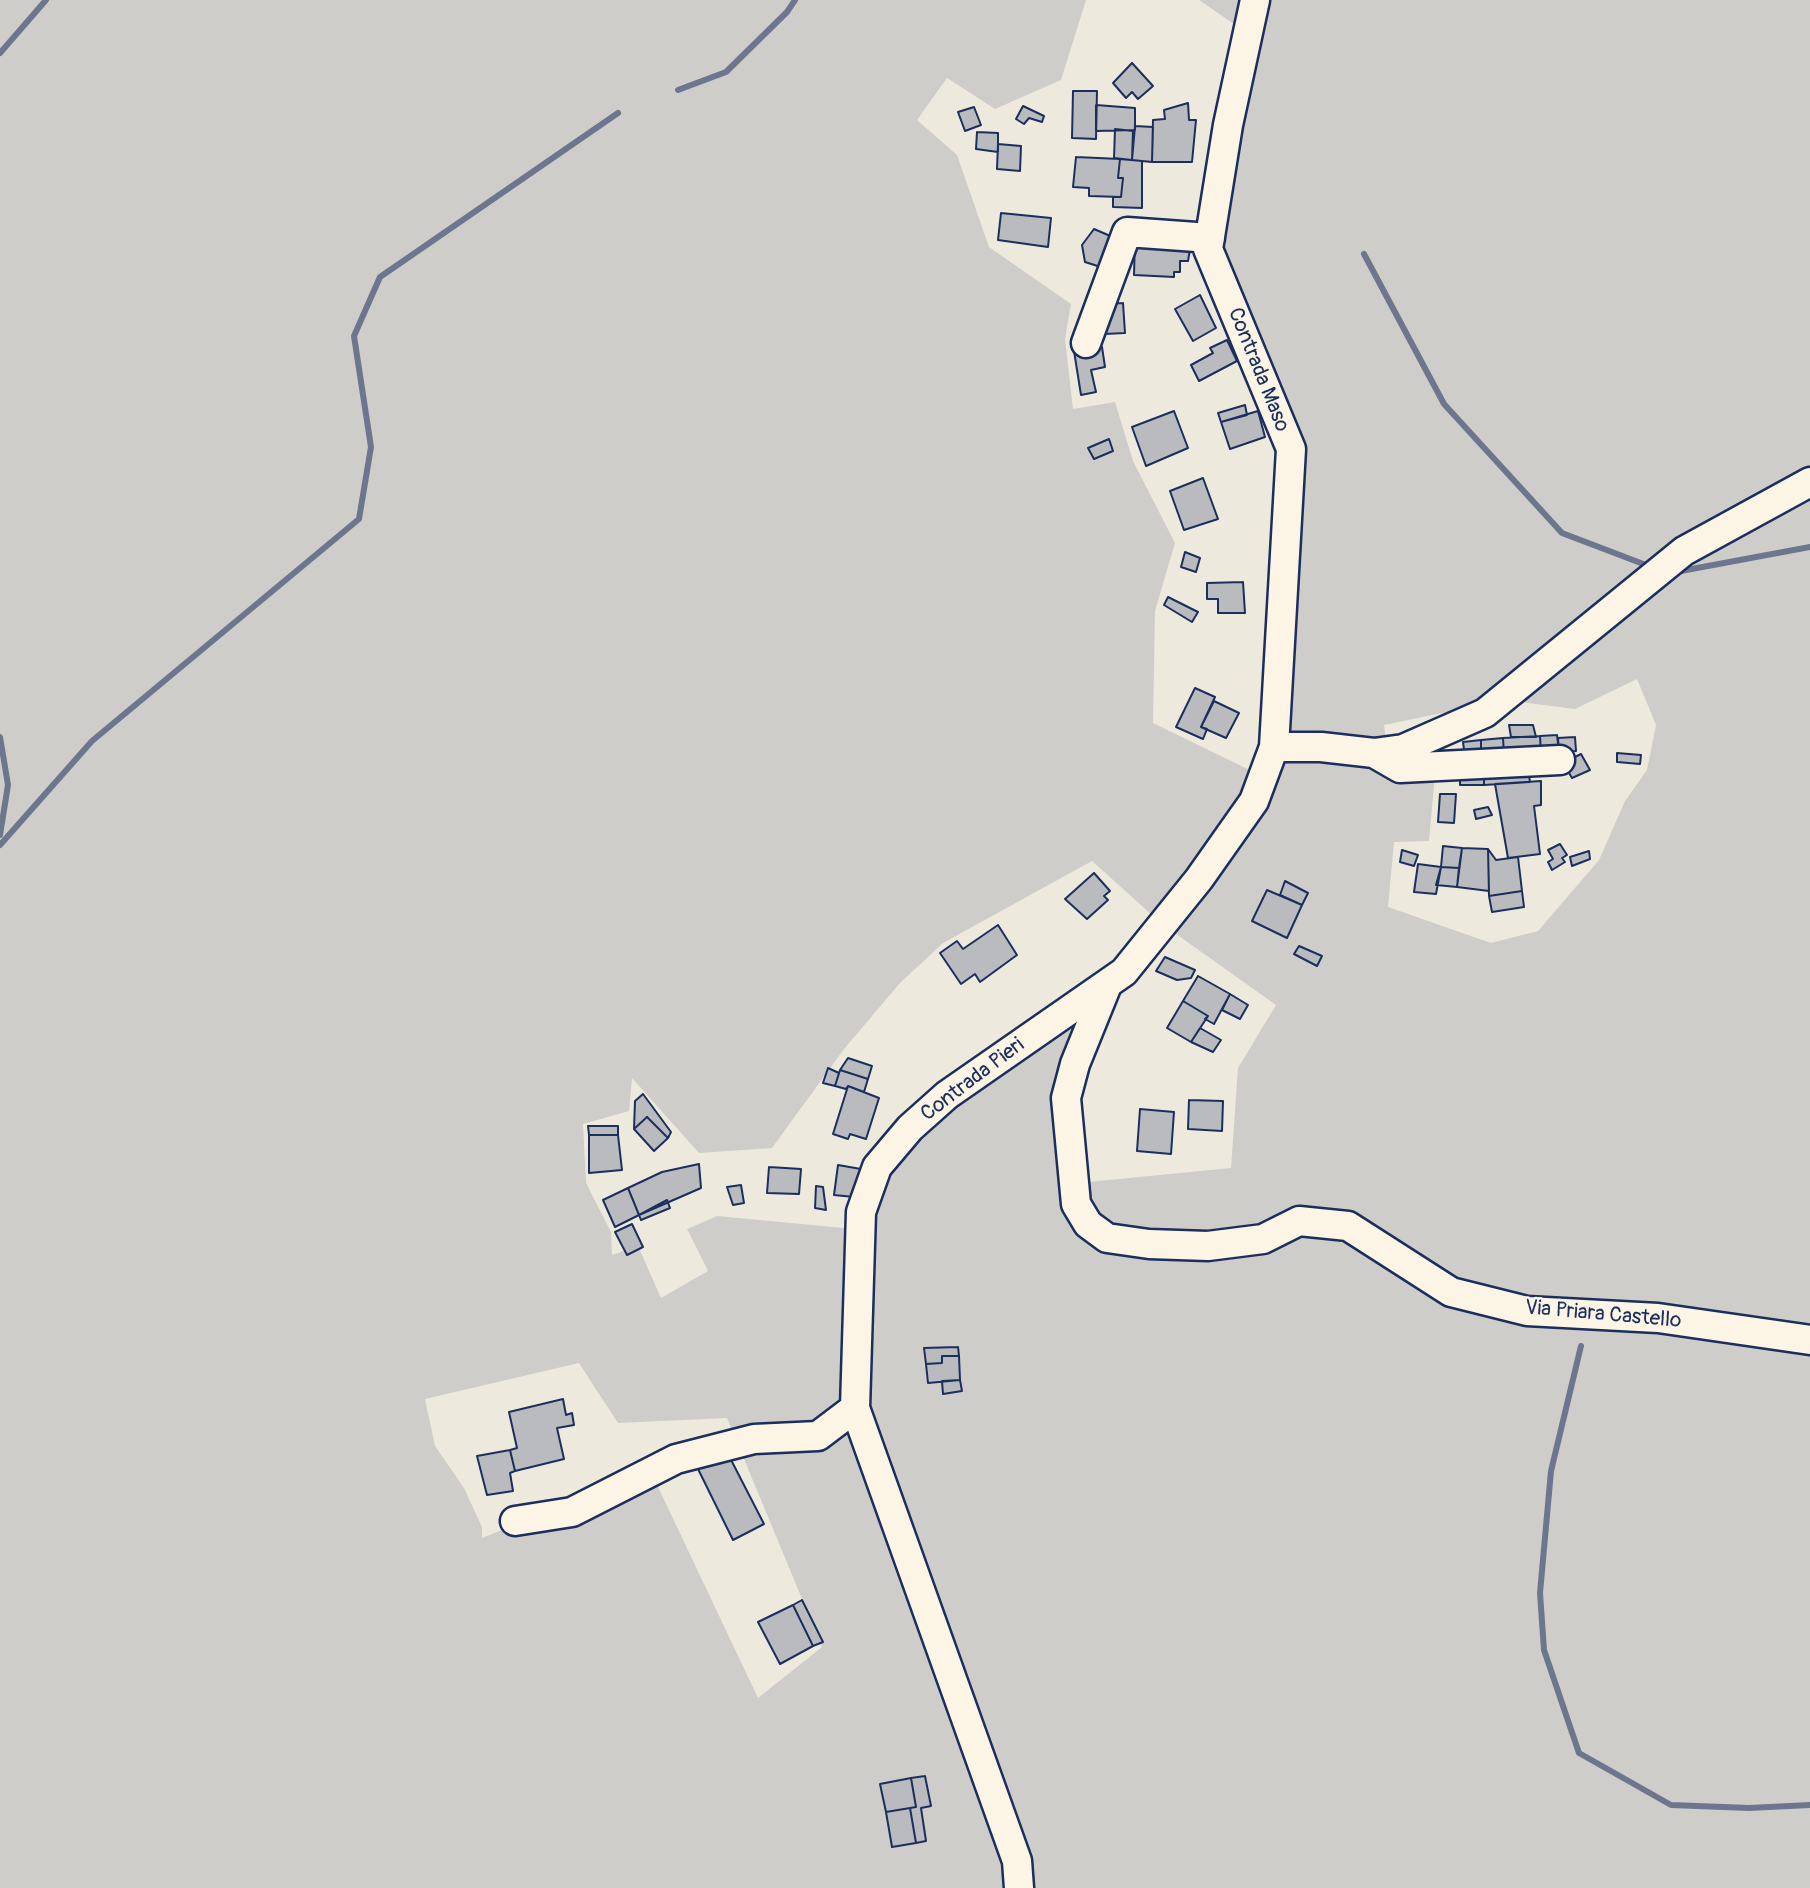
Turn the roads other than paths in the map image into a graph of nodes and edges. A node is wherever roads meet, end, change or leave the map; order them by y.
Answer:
1 (1255, 0) edge
2 (1210, 238) junction
3 (1086, 343) dead end
4 (1810, 482) edge
5 (1274, 747) junction
6 (1374, 753) junction
7 (1560, 760) dead end
8 (1107, 985) junction
9 (1066, 1013) junction
10 (1075, 1064) junction
11 (1810, 1340) edge
12 (855, 1408) junction
13 (515, 1521) dead end
14 (1019, 1888) edge

1 - 2 street, Contrada Maso
2 - 3 street
2 - 5 street, Contrada Maso
4 - 6 street
5 - 6 street
5 - 8 street, Contrada Maso
6 - 7 street
8 - 9 street, Contrada Pieri
8 - 10 street, Via Priara Castello
9 - 10 street
9 - 12 street, Contrada Pieri
10 - 11 street, Via Priara Castello
12 - 13 street
12 - 14 street

